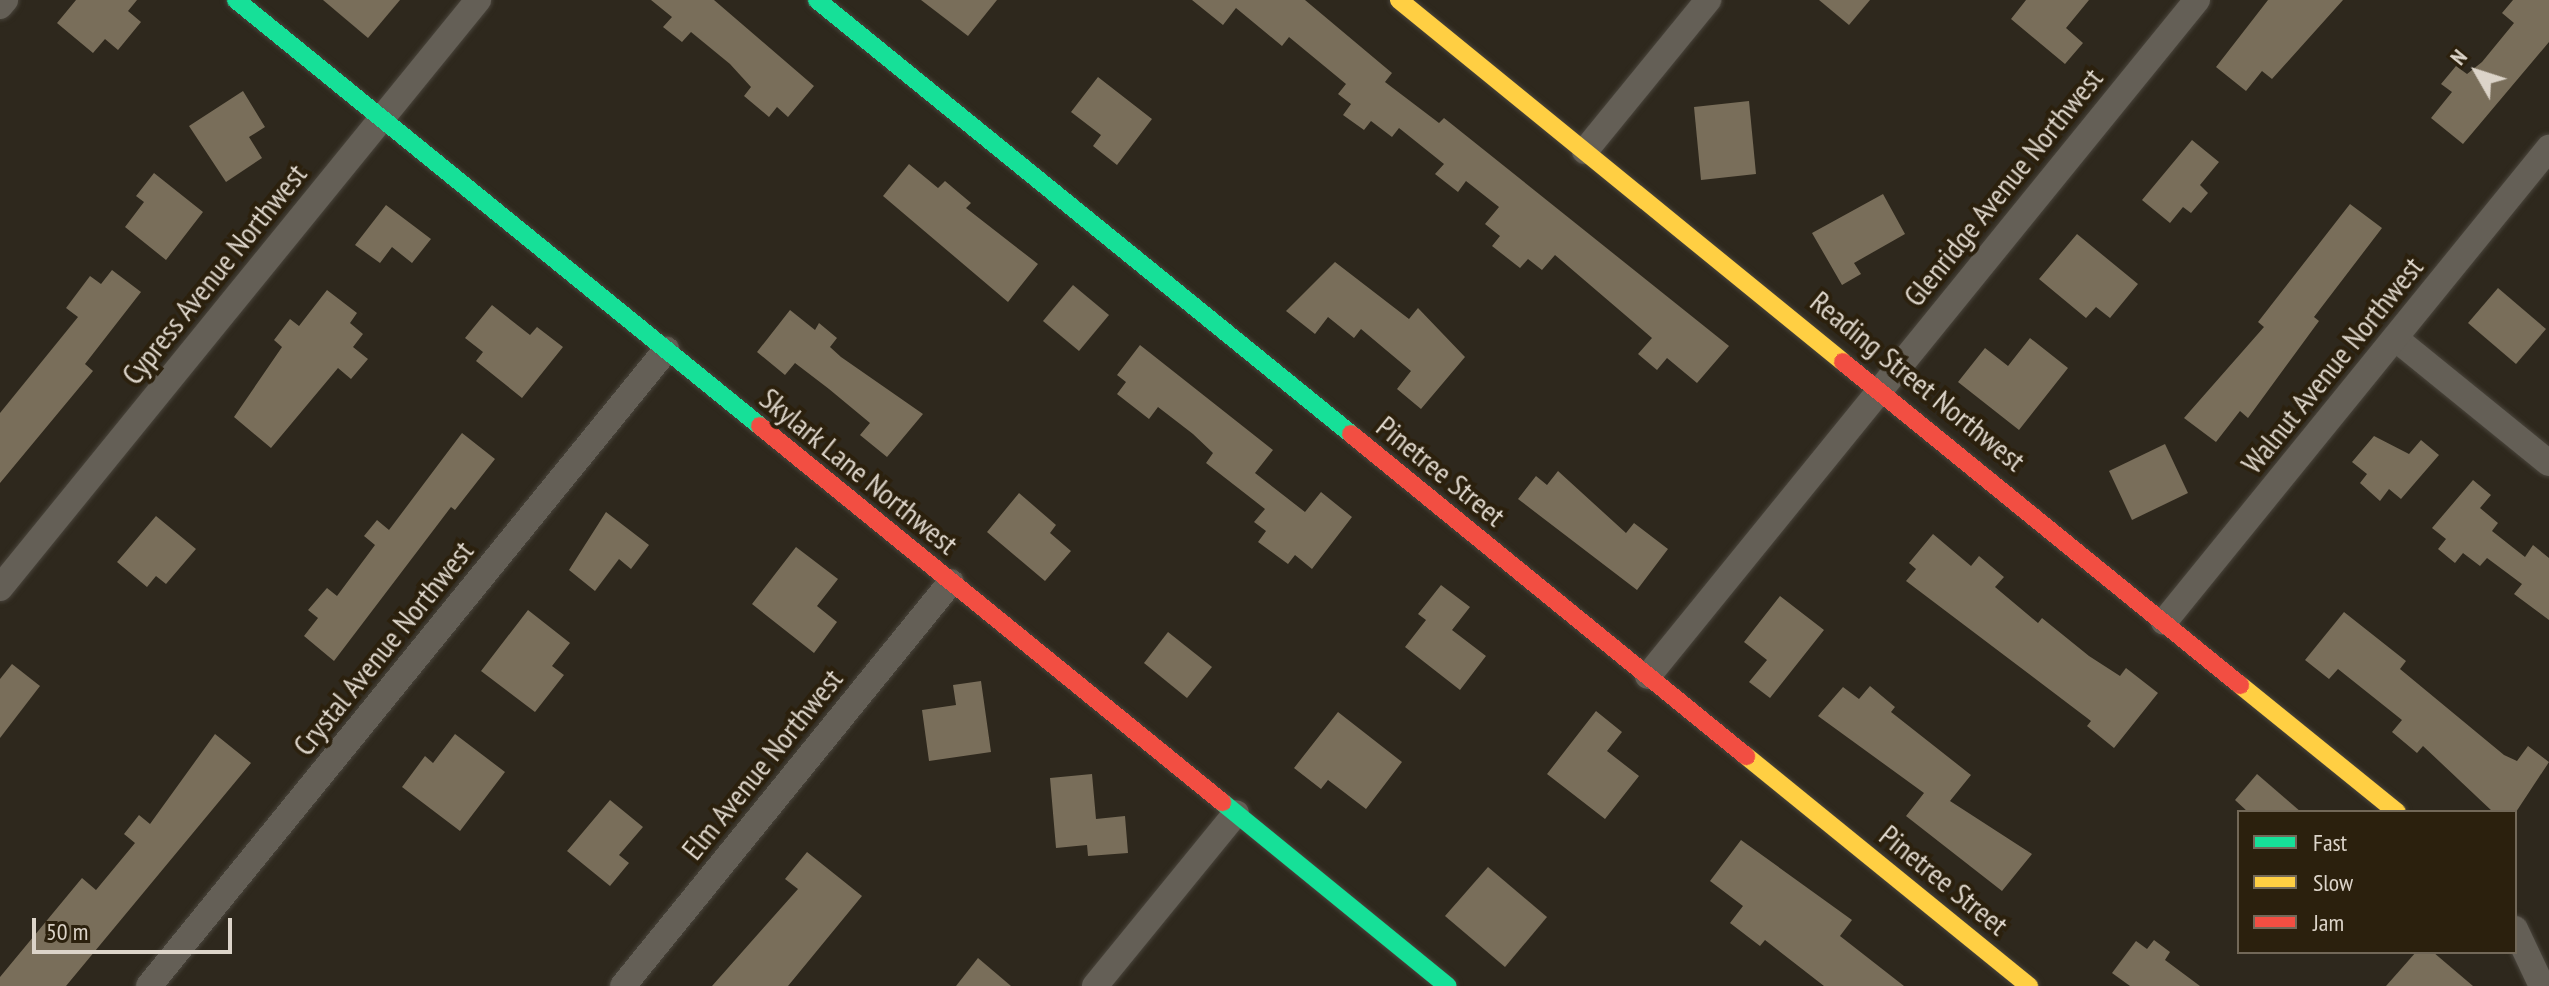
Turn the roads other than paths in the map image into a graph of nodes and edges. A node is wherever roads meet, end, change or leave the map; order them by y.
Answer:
1 (5, 0) edge
2 (236, 0) edge
3 (478, 0) edge
4 (817, 0) edge
5 (1399, 0) edge
6 (1708, 0) edge
7 (2197, 0) edge
8 (0, 6) edge
9 (382, 118) junction
10 (2549, 148) edge
11 (1585, 151) junction
12 (2395, 338) junction
13 (666, 350) junction
14 (1879, 391) junction
15 (2549, 463) edge
16 (951, 582) junction
17 (0, 588) edge
18 (2164, 622) junction
19 (1648, 676) junction
20 (2395, 810) edge
21 (1236, 813) junction
22 (2517, 933) edge
23 (149, 986) edge
24 (623, 986) edge
25 (1095, 986) edge
26 (1448, 986) edge
27 (2029, 986) edge
28 (2542, 986) edge

1 - 8 street
2 - 9 street, Skylark Lane Northwest
3 - 9 street, Cypress Avenue Northwest
4 - 19 street, Pinetree Street
5 - 11 street, Reading Street Northwest
6 - 11 street
7 - 14 street, Glenridge Avenue Northwest
9 - 13 street, Skylark Lane Northwest
9 - 17 street, Cypress Avenue Northwest
10 - 12 street, Walnut Avenue Northwest
11 - 14 street, Reading Street Northwest
12 - 15 street
12 - 18 street, Walnut Avenue Northwest
13 - 16 street, Skylark Lane Northwest
13 - 23 street, Crystal Avenue Northwest
14 - 18 street, Reading Street Northwest
14 - 19 street, Glenridge Avenue Northwest
16 - 21 street, Skylark Lane Northwest
16 - 24 street, Elm Avenue Northwest
18 - 20 street, Reading Street Northwest
19 - 27 street, Pinetree Street
21 - 25 street
21 - 26 street, Skylark Lane Northwest
22 - 28 street

